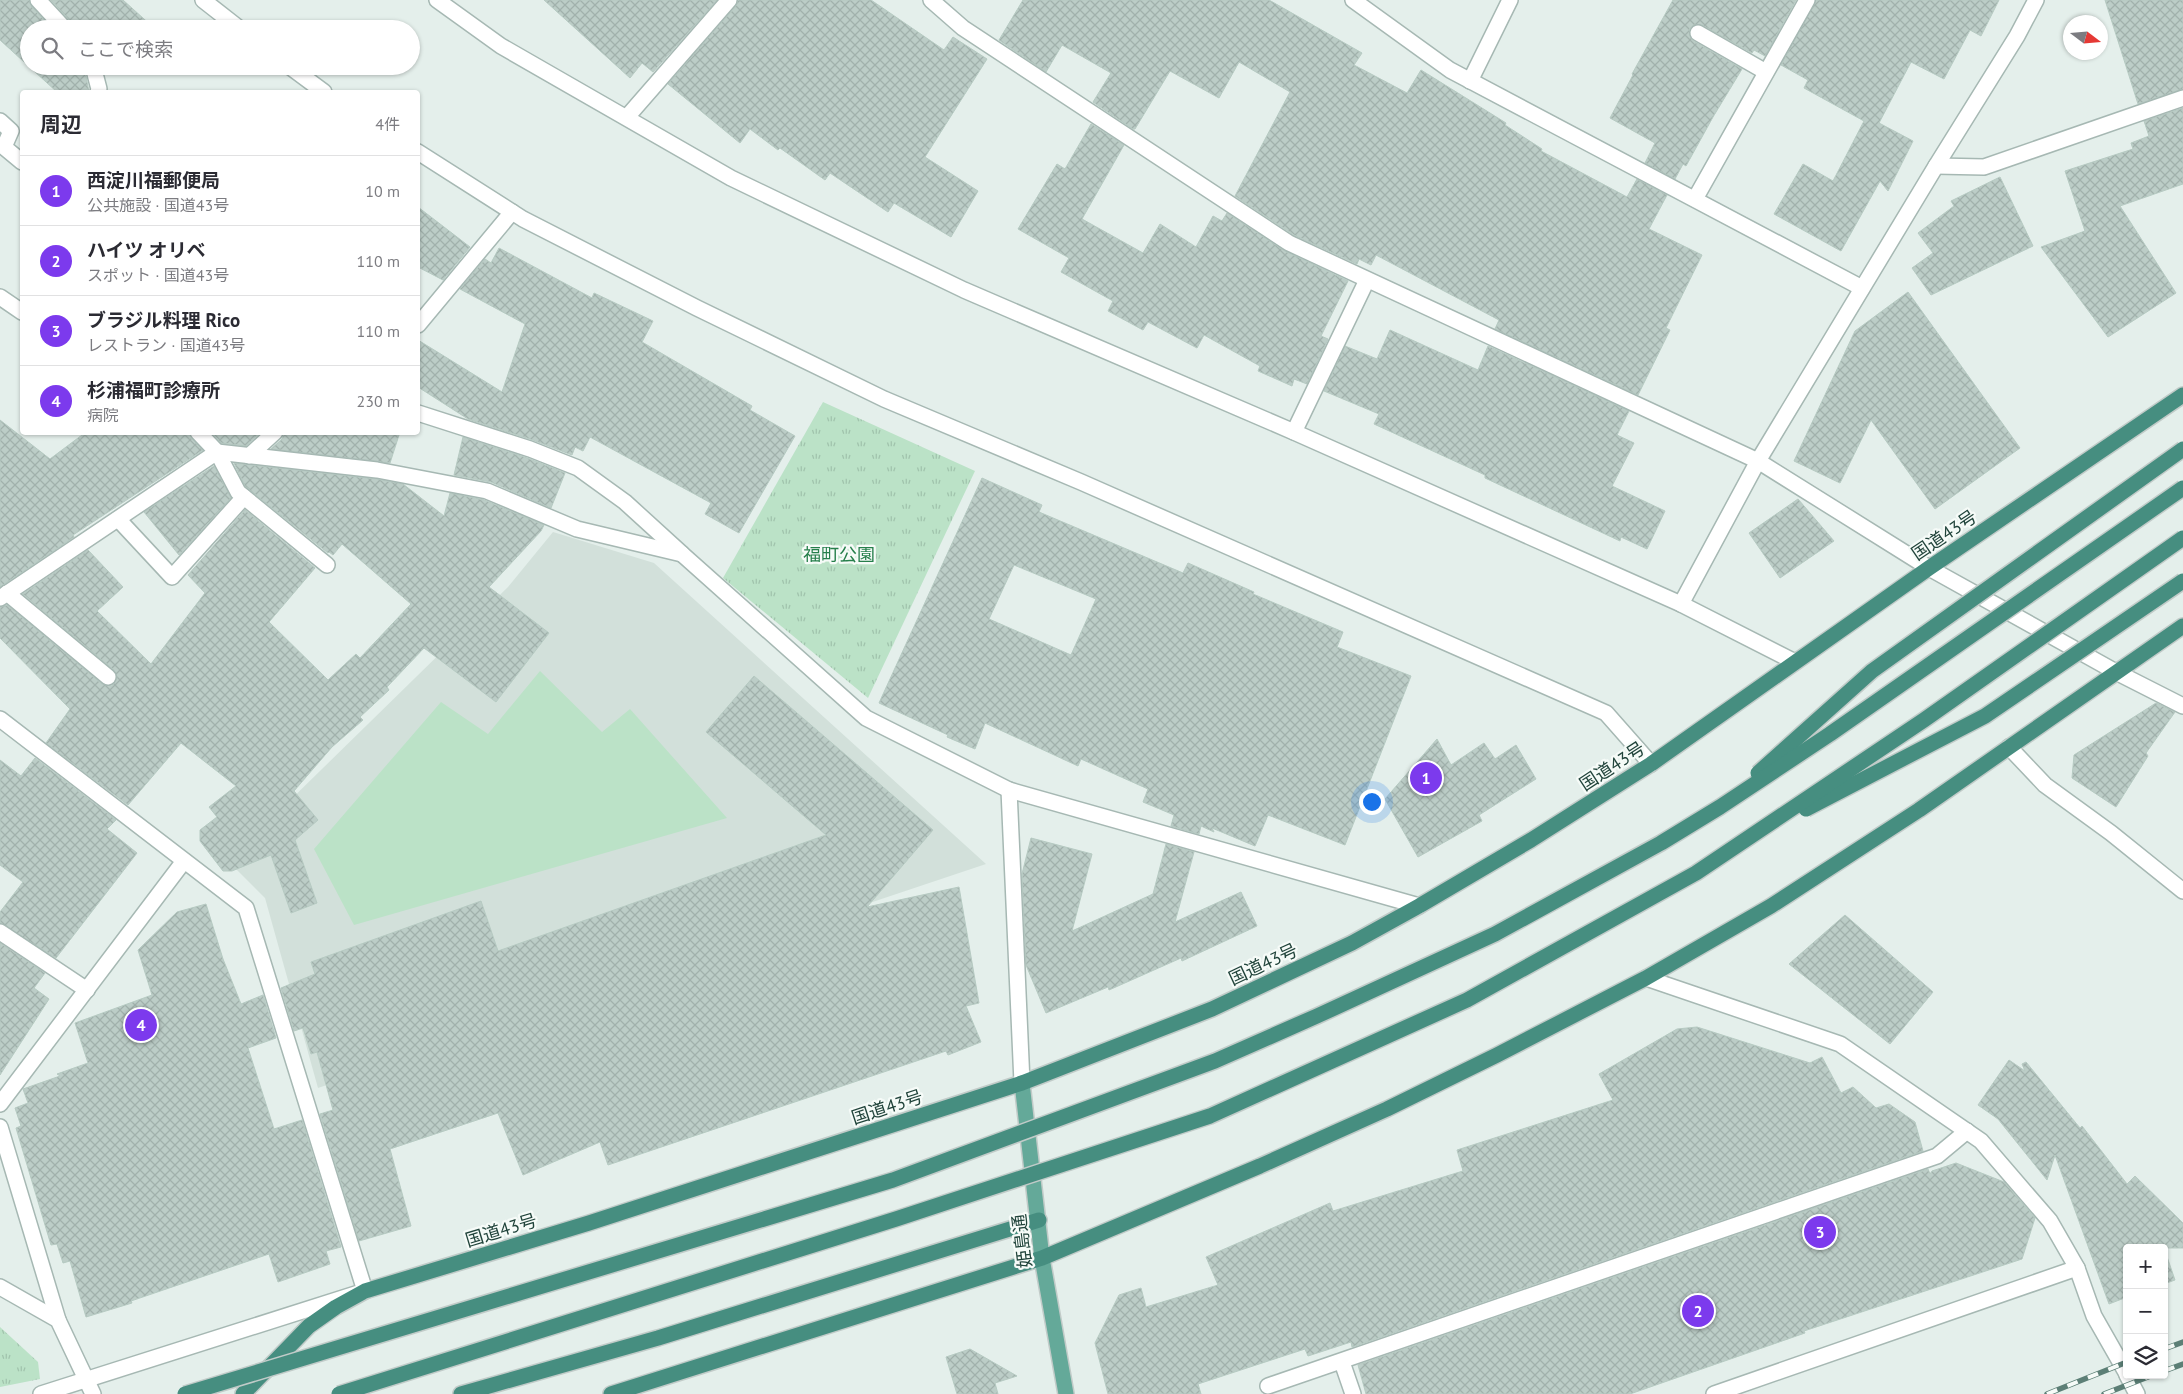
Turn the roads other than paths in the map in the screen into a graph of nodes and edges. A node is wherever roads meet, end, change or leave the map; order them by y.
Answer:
1 (38, 0) edge
2 (203, 0) edge
3 (436, 0) edge
4 (728, 0) edge
5 (931, 0) edge
6 (1353, 0) edge
7 (1510, 0) edge
8 (1807, 0) edge
9 (2036, 0) edge
10 (57, 20) edge
11 (229, 20) edge
12 (1698, 33) dead end
13 (1766, 72) junction
14 (95, 75) edge
15 (301, 75) edge
16 (1470, 81) junction
17 (99, 90) edge
18 (321, 90) edge
19 (2183, 98) edge
20 (627, 117) junction
21 (0, 121) edge
22 (420, 153) edge
23 (20, 160) edge
24 (1936, 166) junction
25 (1695, 199) junction
26 (512, 212) junction
27 (1367, 280) junction
28 (1862, 288) junction
29 (0, 297) edge
30 (20, 311) edge
31 (420, 323) edge
32 (2183, 395) edge
33 (420, 414) edge
34 (1294, 432) junction
35 (201, 435) edge
36 (272, 435) edge
37 (2183, 449) edge
38 (217, 452) junction
39 (249, 456) junction
40 (1758, 460) junction
41 (2183, 488) edge
42 (244, 497) junction
43 (118, 519) junction
44 (2183, 538) edge
45 (682, 554) junction
46 (327, 565) dead end
47 (1929, 568) junction
48 (2183, 581) edge
49 (4, 596) edge
50 (1681, 604) junction
51 (2183, 626) edge
52 (1795, 662) junction
53 (2116, 672) junction
54 (108, 677) dead end
55 (2183, 706) edge
56 (3, 727) edge
57 (2009, 747) junction
58 (1651, 764) junction
59 (1009, 790) junction
60 (1720, 807) junction
61 (1743, 841) junction
62 (184, 861) junction
63 (2183, 890) edge
64 (1419, 906) junction
65 (0, 932) edge
66 (1646, 978) junction
67 (86, 990) junction
68 (1022, 1083) junction
69 (0, 1104) edge
70 (0, 1127) edge
71 (1967, 1131) junction
72 (1039, 1220) junction
73 (1042, 1258) junction
74 (2077, 1268) junction
75 (0, 1287) edge
76 (365, 1291) junction
77 (58, 1320) junction
78 (1342, 1362) junction
79 (2123, 1368) edge
80 (2129, 1379) edge
81 (87, 1380) junction
82 (1268, 1386) dead end
83 (41, 1394) edge
84 (93, 1394) edge
85 (185, 1394) edge
86 (243, 1394) edge
87 (339, 1394) edge
88 (461, 1394) edge
89 (611, 1394) edge
90 (1066, 1394) edge
91 (1353, 1394) edge
92 (1714, 1394) edge
93 (2138, 1394) edge

1 - 10 street
2 - 11 street
3 - 20 street
4 - 20 street
5 - 27 street
6 - 16 street
7 - 16 street
8 - 13 street
9 - 24 street
12 - 13 street
13 - 25 street
14 - 17 street
15 - 18 street
16 - 25 street
19 - 24 street
20 - 34 street
21 - 23 street
22 - 26 street
24 - 28 street
25 - 28 street
26 - 31 street
26 - 58 street
27 - 34 street
27 - 40 street
28 - 40 street
29 - 30 street
32 - 47 highway, 国道43号
33 - 45 street
34 - 50 street
35 - 38 street
36 - 39 street
37 - 60 highway, bridge
38 - 39 street
38 - 42 street
38 - 43 street
39 - 45 street
40 - 47 street
40 - 50 street
41 - 60 highway, bridge
42 - 43 street
42 - 46 street
43 - 49 street
44 - 61 highway, bridge
45 - 59 street
47 - 52 highway, 国道43号
47 - 53 street
48 - 61 highway, bridge
49 - 54 street
50 - 52 street
51 - 53 highway
52 - 58 highway, 国道43号
53 - 55 street
53 - 57 highway
56 - 62 street
57 - 63 street
57 - 66 highway
58 - 64 highway, 国道43号
59 - 64 street
59 - 68 street
60 - 85 highway, bridge
61 - 87 highway, bridge
62 - 67 street
62 - 76 street
64 - 68 highway, 国道43号
65 - 67 street
66 - 71 street
66 - 73 highway
67 - 69 street
68 - 72 main road, 姫島通
68 - 76 highway, 国道43号
70 - 77 street
71 - 74 street
71 - 78 street
72 - 73 main road, 姫島通
72 - 88 highway
73 - 89 highway
73 - 90 main road, 姫島通
74 - 79 street
74 - 92 street
75 - 77 street
76 - 81 street
76 - 86 highway, 国道43号
77 - 81 street
78 - 82 street
78 - 91 street
80 - 93 street
81 - 83 street
81 - 84 street

